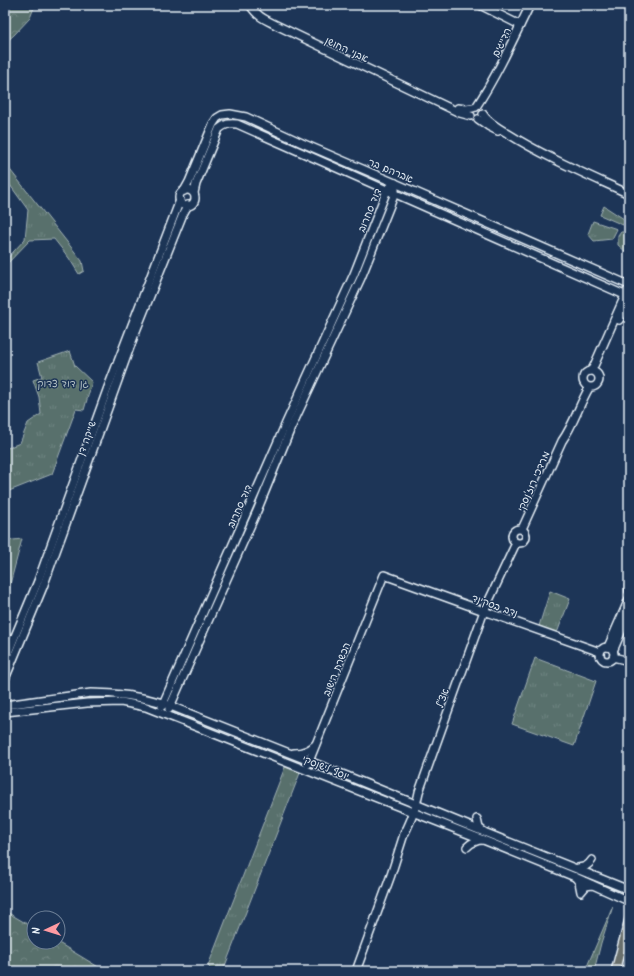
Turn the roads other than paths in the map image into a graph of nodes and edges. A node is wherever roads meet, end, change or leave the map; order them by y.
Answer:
1 (480, 5) edge
2 (530, 5) edge
3 (251, 7) edge
4 (520, 25) junction
5 (477, 112) junction
6 (368, 182) junction
7 (395, 182) junction
8 (387, 190) junction
9 (184, 191) junction
10 (194, 193) junction
11 (395, 194) junction
12 (629, 194) edge
13 (180, 200) junction
14 (414, 202) junction
15 (188, 205) junction
16 (386, 217) junction
17 (375, 222) junction
18 (364, 270) junction
19 (367, 281) dead end
20 (605, 286) junction
21 (629, 286) edge
22 (628, 295) edge
23 (629, 307) edge
24 (617, 312) junction
25 (619, 320) junction
26 (594, 372) junction
27 (587, 386) junction
28 (522, 529) junction
29 (516, 543) junction
30 (384, 574) joint
31 (629, 586) edge
32 (629, 591) edge
33 (629, 599) edge
34 (488, 604) junction
35 (484, 611) junction
36 (629, 614) edge
37 (494, 615) junction
38 (600, 652) junction
39 (612, 652) junction
40 (629, 658) edge
41 (5, 660) edge
42 (629, 661) edge
43 (5, 679) edge
44 (5, 699) edge
45 (15, 704) junction
46 (167, 704) junction
47 (5, 705) edge
48 (159, 711) junction
49 (5, 712) edge
50 (166, 714) junction
51 (317, 743) junction
52 (292, 754) junction
53 (310, 761) junction
54 (307, 772) junction
55 (414, 804) junction
56 (412, 812) junction
57 (477, 819) dead end
58 (485, 832) junction
59 (484, 840) junction
60 (468, 848) dead end
61 (576, 868) junction
62 (596, 876) junction
63 (574, 877) junction
64 (592, 885) junction
65 (629, 890) edge
66 (629, 900) edge
67 (629, 919) edge
68 (629, 958) edge
69 (356, 971) edge
70 (615, 971) edge
71 (626, 971) edge

1 - 4 street
2 - 4 street, הדייגים
3 - 5 street, אבני החושן
4 - 5 street, הדייגים
5 - 12 street, אבני החושן
6 - 8 street, אברהם בר
6 - 10 street, אברהם בר
6 - 17 street
7 - 8 street, דוד סחרוב
7 - 9 street, אברהם בר
7 - 11 street, דוד סחרוב
7 - 21 street, אברהם בר
8 - 11 street, אברהם בר
8 - 17 street, דוד סחרוב
9 - 10 street
9 - 13 street
10 - 15 street
11 - 14 street, אברהם בר
11 - 16 street, דוד סחרוב
13 - 15 street
13 - 41 street, שייקה דן
14 - 16 street
14 - 20 street, אברהם בר
15 - 43 street, שייקה דן
16 - 18 street, דוד סחרוב
17 - 46 street, דוד סחרוב
18 - 19 street
18 - 46 street, דוד סחרוב
20 - 22 street, אברהם בר
20 - 24 street
21 - 22 street
22 - 24 street
22 - 25 street
23 - 25 street
24 - 26 street
25 - 26 street
26 - 27 street
26 - 27 street
27 - 28 street, מרדכי רוז'נסקי
28 - 29 street
28 - 29 street
29 - 34 street
30 - 35 street, נדב בסקינד
30 - 51 street, הכשרת הישוב
31 - 32 street
33 - 39 street
34 - 35 street
34 - 37 street
35 - 37 street, נדב בסקינד
35 - 55 street, אצ"ל
36 - 39 street
37 - 38 street, נדב בסקינד
38 - 39 street
38 - 39 street
39 - 40 street
39 - 42 street
44 - 45 street
45 - 46 street, יוסף לישנסקי
45 - 47 street, יוסף לישנסקי
46 - 48 street, דוד סחרוב
46 - 50 street, דוד סחרוב
46 - 52 street, יוסף לישנסקי
48 - 49 street, יוסף לישנסקי
48 - 50 street, יוסף לישנסקי
50 - 54 street, יוסף לישנסקי
51 - 52 street
51 - 53 street, הכשרת הישוב
52 - 53 street, יוסף לישנסקי
53 - 54 street, הכשרת הישוב
53 - 55 street, יוסף לישנסקי
54 - 56 street, יוסף לישנסקי
55 - 56 street, אצ"ל
55 - 58 street, יוסף לישנסקי
56 - 59 street, יוסף לישנסקי
56 - 69 street, אצ"ל
57 - 58 street
58 - 61 street, יוסף לישנסקי
59 - 60 street
59 - 63 street, יוסף לישנסקי
61 - 62 street, יוסף לישנסקי
61 - 62 street
62 - 65 street, יוסף לישנסקי
63 - 64 street, יוסף לישנסקי
63 - 64 street
64 - 66 street, יוסף לישנסקי
67 - 70 main road
68 - 71 main road

